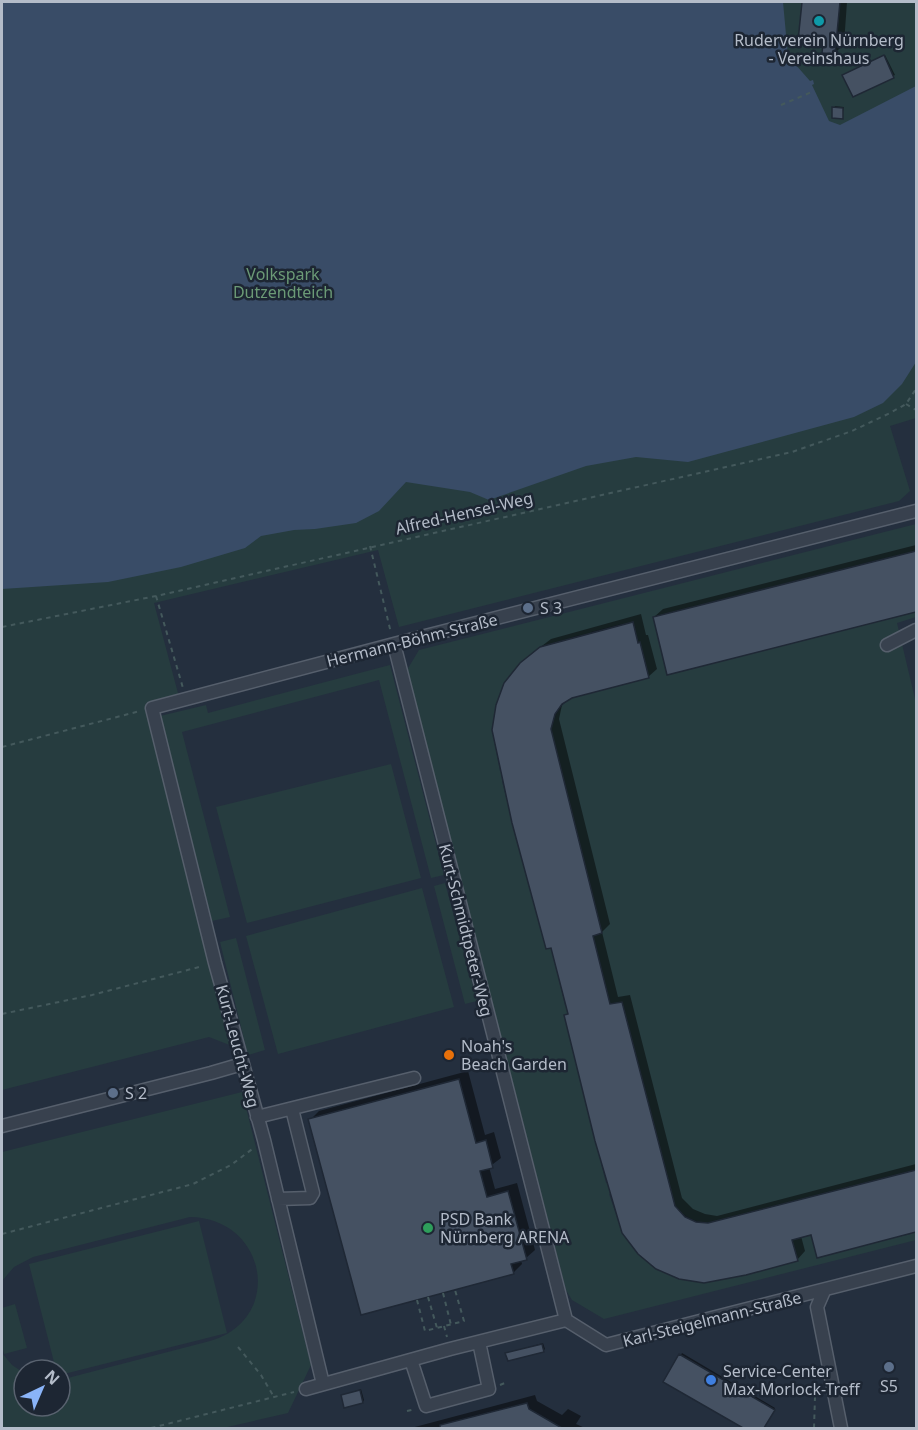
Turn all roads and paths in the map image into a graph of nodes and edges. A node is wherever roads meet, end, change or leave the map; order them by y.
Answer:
1 (814, 91) dead end
2 (781, 105) dead end
3 (916, 389) edge
4 (906, 404) junction
5 (916, 410) edge
6 (916, 511) edge
7 (370, 546) junction
8 (156, 596) junction
9 (2, 627) edge
10 (916, 630) edge
11 (394, 644) junction
12 (886, 645) dead end
13 (186, 699) junction
14 (152, 708) junction
15 (2, 747) edge
16 (215, 963) junction
17 (2, 1014) edge
18 (242, 1064) junction
19 (414, 1078) dead end
20 (292, 1108) junction
21 (257, 1117) junction
22 (2, 1126) edge
23 (264, 1140) junction
24 (278, 1199) junction
25 (2, 1234) edge
26 (916, 1266) edge
27 (455, 1290) dead end
28 (824, 1291) junction
29 (443, 1293) dead end
30 (428, 1297) dead end
31 (417, 1300) dead end
32 (566, 1320) junction
33 (451, 1325) junction
34 (436, 1328) junction
35 (479, 1342) junction
36 (238, 1347) dead end
37 (411, 1360) junction
38 (323, 1384) junction
39 (306, 1389) joint
40 (815, 1396) dead end
41 (274, 1397) junction
42 (151, 1428) edge
43 (814, 1428) edge
44 (841, 1428) edge

1 - 2 path
3 - 4 path, Alfred-Hensel-Weg
4 - 5 path
4 - 7 path, Alfred-Hensel-Weg
6 - 11 street, Hermann-Böhm-Straße
7 - 8 path, Alfred-Hensel-Weg
7 - 11 path
8 - 9 path, Alfred-Hensel-Weg
8 - 13 path
10 - 12 street
11 - 13 street, Hermann-Böhm-Straße
11 - 32 street, Kurt-Schmidtpeter-Weg
13 - 14 street, Hermann-Böhm-Straße
14 - 15 path
14 - 16 street, Kurt-Leucht-Weg
16 - 17 path
16 - 18 street, Kurt-Leucht-Weg
18 - 21 street, Kurt-Leucht-Weg
18 - 22 street
19 - 20 street
20 - 21 street
20 - 24 street
21 - 23 street, Kurt-Leucht-Weg
23 - 24 street, Kurt-Leucht-Weg
23 - 25 path
24 - 38 street, Kurt-Leucht-Weg
26 - 28 street, Karl-Steigelmann-Straße
27 - 33 path
28 - 32 street, Karl-Steigelmann-Straße
28 - 44 street
29 - 33 path
30 - 34 path
31 - 34 path
32 - 35 street
33 - 34 path
35 - 37 street
35 - 37 street
36 - 41 path
37 - 38 street
38 - 39 street
39 - 41 path
40 - 43 path
41 - 42 path

